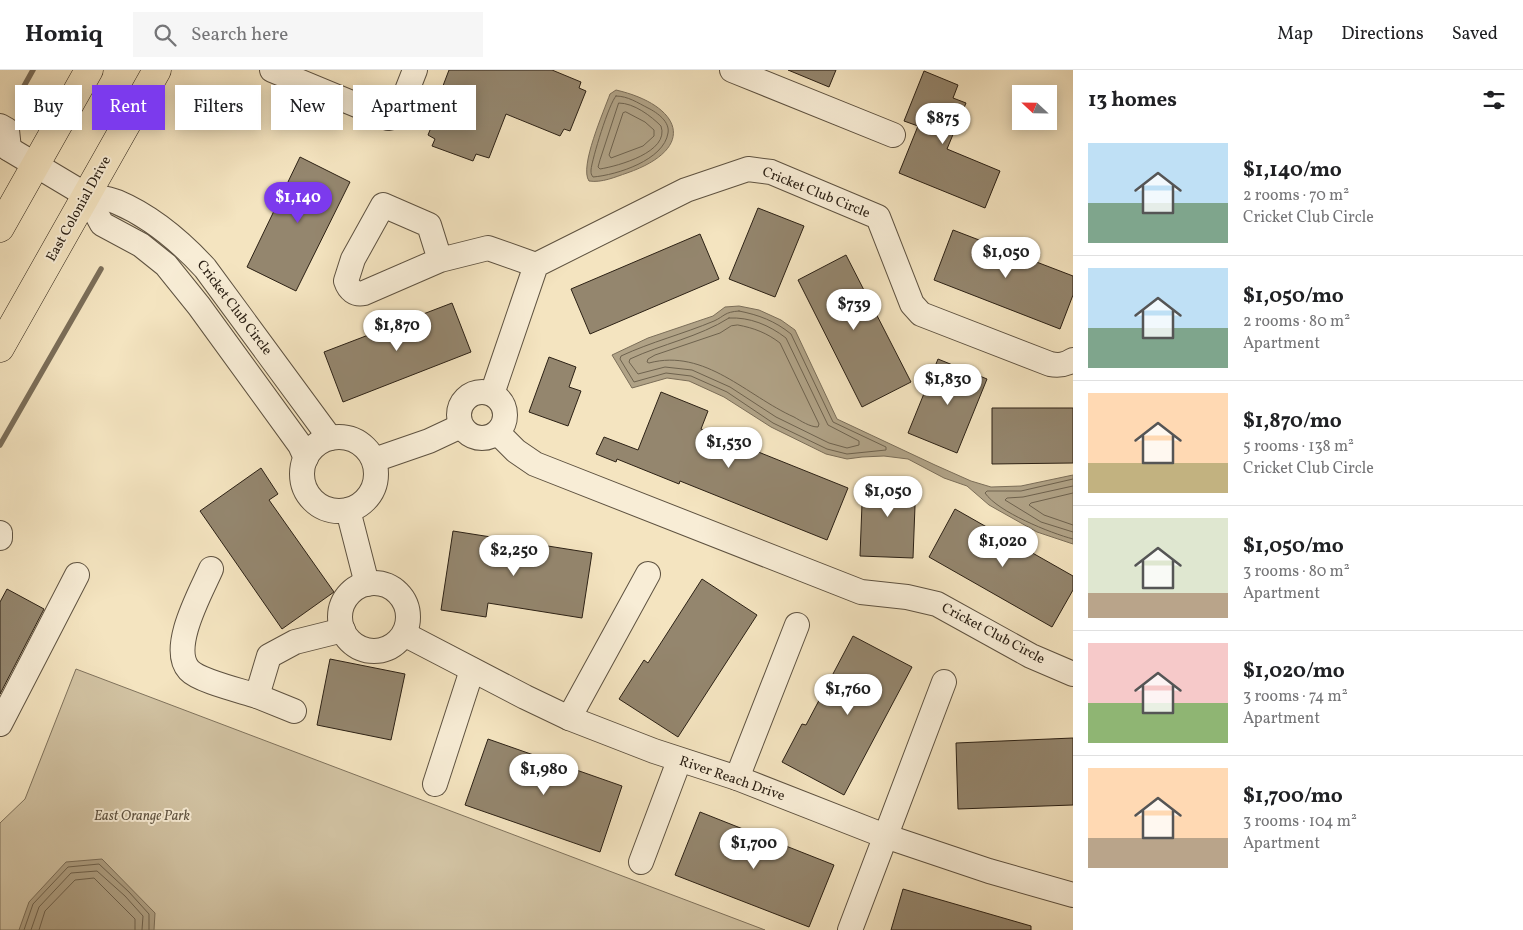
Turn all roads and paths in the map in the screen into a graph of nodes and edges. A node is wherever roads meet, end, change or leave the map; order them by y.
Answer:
1 (89, 70) edge
2 (157, 70) edge
3 (272, 70) edge
4 (415, 70) edge
5 (732, 70) edge
6 (0, 126) edge
7 (893, 135) dead end
8 (4, 151) edge
9 (35, 166) junction
10 (86, 195) junction
11 (0, 228) edge
12 (440, 260) dead end
13 (536, 265) junction
14 (0, 348) edge
15 (1073, 360) edge
16 (492, 394) junction
17 (461, 426) junction
18 (498, 433) junction
19 (330, 438) junction
20 (306, 458) junction
21 (374, 460) junction
22 (348, 510) junction
23 (0, 533) edge
24 (0, 538) edge
25 (211, 569) dead end
26 (648, 574) dead end
27 (78, 575) dead end
28 (367, 584) junction
29 (797, 625) dead end
30 (343, 630) junction
31 (404, 634) junction
32 (472, 670) junction
33 (1073, 674) edge
34 (944, 682) dead end
35 (258, 696) junction
36 (294, 711) dead end
37 (569, 718) junction
38 (0, 724) edge
39 (679, 761) junction
40 (737, 778) junction
41 (434, 784) dead end
42 (885, 836) junction
43 (640, 862) dead end
44 (1073, 894) edge
45 (850, 930) edge

1 - 9 highway
2 - 10 highway, East Colonial Drive
3 - 4 street
5 - 7 street
6 - 8 street
8 - 9 street
9 - 10 street
9 - 11 highway
10 - 14 highway, East Colonial Drive
10 - 19 street, Cricket Club Circle
10 - 20 street
12 - 13 street
13 - 15 street, Cricket Club Circle
13 - 16 street
16 - 17 street
16 - 18 street
17 - 18 street
17 - 21 street
18 - 33 street, Cricket Club Circle
19 - 20 street
19 - 21 street
20 - 22 street
21 - 22 street
22 - 28 street
23 - 24 street
25 - 35 street
26 - 37 street
27 - 38 street
28 - 30 street
28 - 31 street
29 - 40 street
30 - 31 street
30 - 35 street
31 - 32 street, River Reach Drive
32 - 37 street, River Reach Drive
32 - 41 street
34 - 42 street
35 - 36 street
37 - 39 street, River Reach Drive
39 - 40 street, River Reach Drive
39 - 43 street
40 - 42 street, River Reach Drive
42 - 44 street, River Reach Drive
42 - 45 street

